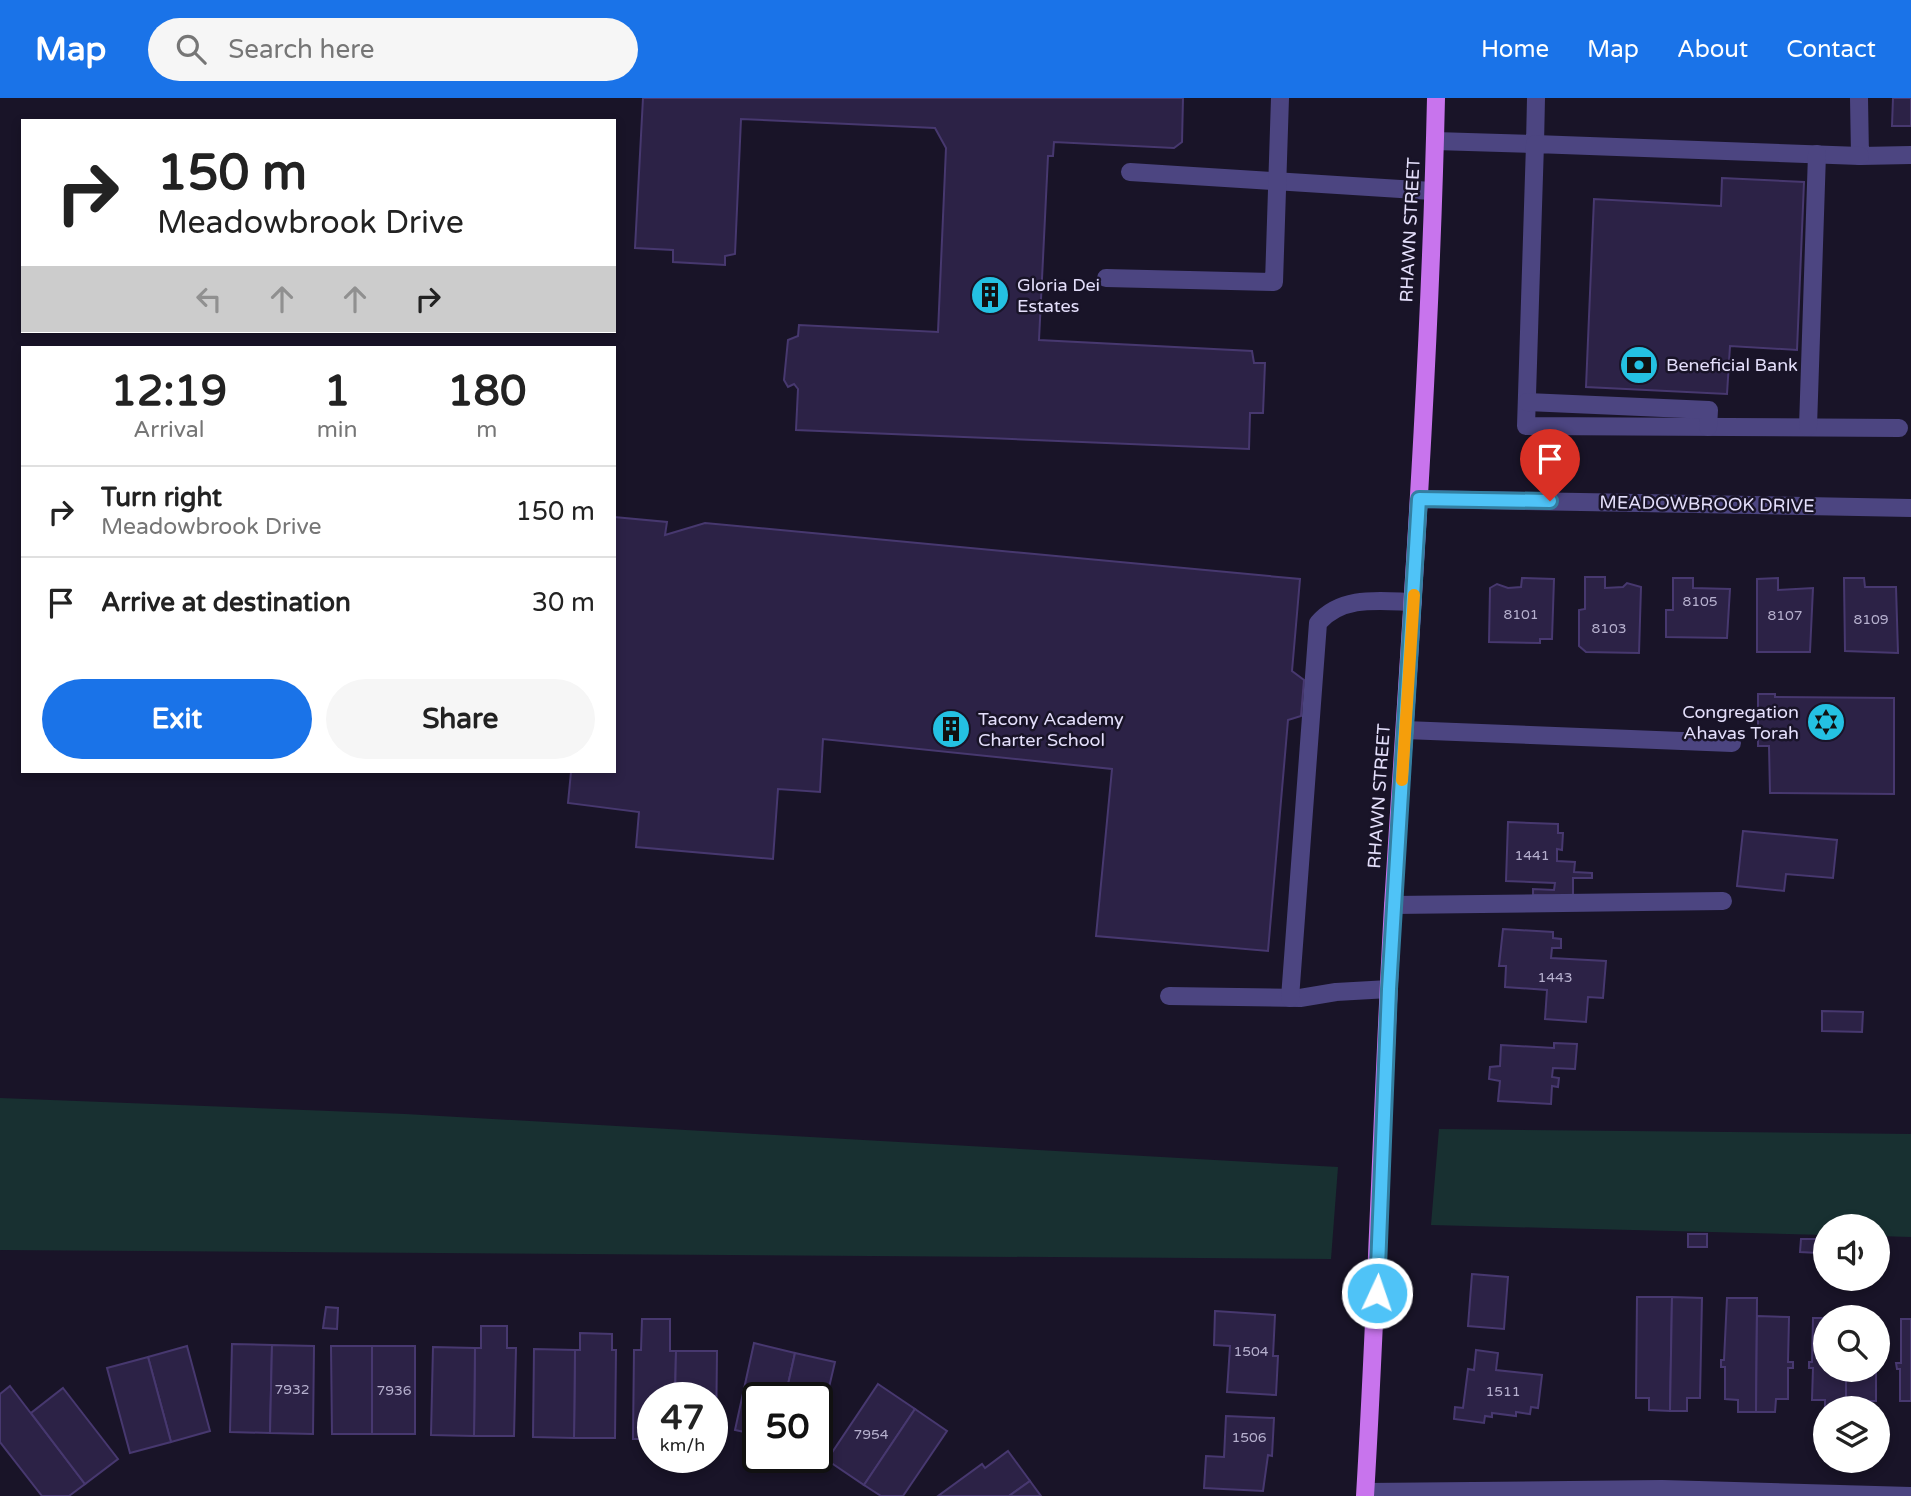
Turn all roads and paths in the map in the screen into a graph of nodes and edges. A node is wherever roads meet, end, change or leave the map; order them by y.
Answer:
1 (1280, 98) edge
2 (1436, 98) edge
3 (1536, 98) edge
4 (1859, 98) edge
5 (1435, 141) junction
6 (1535, 144) junction
7 (1817, 154) junction
8 (1911, 155) edge
9 (1860, 156) junction
10 (1130, 172) dead end
11 (1278, 180) junction
12 (1432, 191) junction
13 (1106, 278) dead end
14 (1527, 402) junction
15 (1708, 427) junction
16 (1808, 427) junction
17 (1899, 428) dead end
18 (1419, 499) junction
19 (1911, 508) edge
20 (1413, 601) junction
21 (1405, 730) junction
22 (1732, 743) dead end
23 (1723, 901) dead end
24 (1394, 905) junction
25 (1389, 989) junction
26 (1169, 996) dead end
27 (1290, 998) junction
28 (1366, 1494) edge
29 (1911, 1496) edge

1 - 11 street
2 - 5 main road, RHAWN STREET
3 - 6 street
4 - 9 street
5 - 6 street
5 - 12 main road, RHAWN STREET
6 - 7 street
6 - 14 street
7 - 9 street
7 - 16 street
8 - 9 street
10 - 11 street
11 - 12 street
11 - 13 street
12 - 18 main road, RHAWN STREET
14 - 15 street
14 - 15 street
15 - 16 street
16 - 17 street
18 - 19 street, MEADOWBROOK DRIVE
18 - 20 main road, RHAWN STREET
20 - 21 main road, RHAWN STREET
20 - 27 street
21 - 22 street
21 - 24 main road, RHAWN STREET
23 - 24 street
24 - 25 main road, RHAWN STREET
25 - 27 street
25 - 28 main road, RHAWN STREET
26 - 27 street
28 - 29 street

